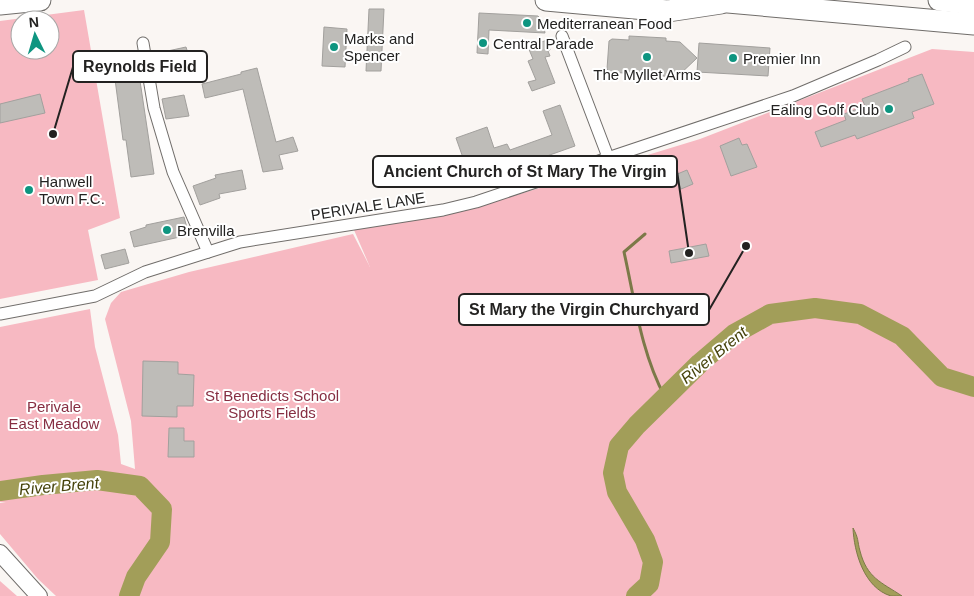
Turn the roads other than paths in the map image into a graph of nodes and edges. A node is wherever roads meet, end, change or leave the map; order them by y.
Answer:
1 (40, 0) edge
2 (546, 0) edge
3 (705, 0) edge
4 (939, 0) edge
5 (726, 2) junction
6 (0, 4) edge
7 (974, 4) edge
8 (974, 24) edge
9 (562, 36) dead end
10 (143, 43) dead end
11 (906, 46) dead end
12 (608, 157) junction
13 (208, 252) junction
14 (0, 314) edge
15 (0, 553) edge
16 (39, 596) edge

1 - 6 highway
2 - 5 highway
3 - 5 highway
4 - 7 highway
5 - 8 highway
9 - 12 street
10 - 13 street
11 - 12 street, PERIVALE LANE
12 - 13 street, PERIVALE LANE
13 - 14 street, PERIVALE LANE
15 - 16 main road

